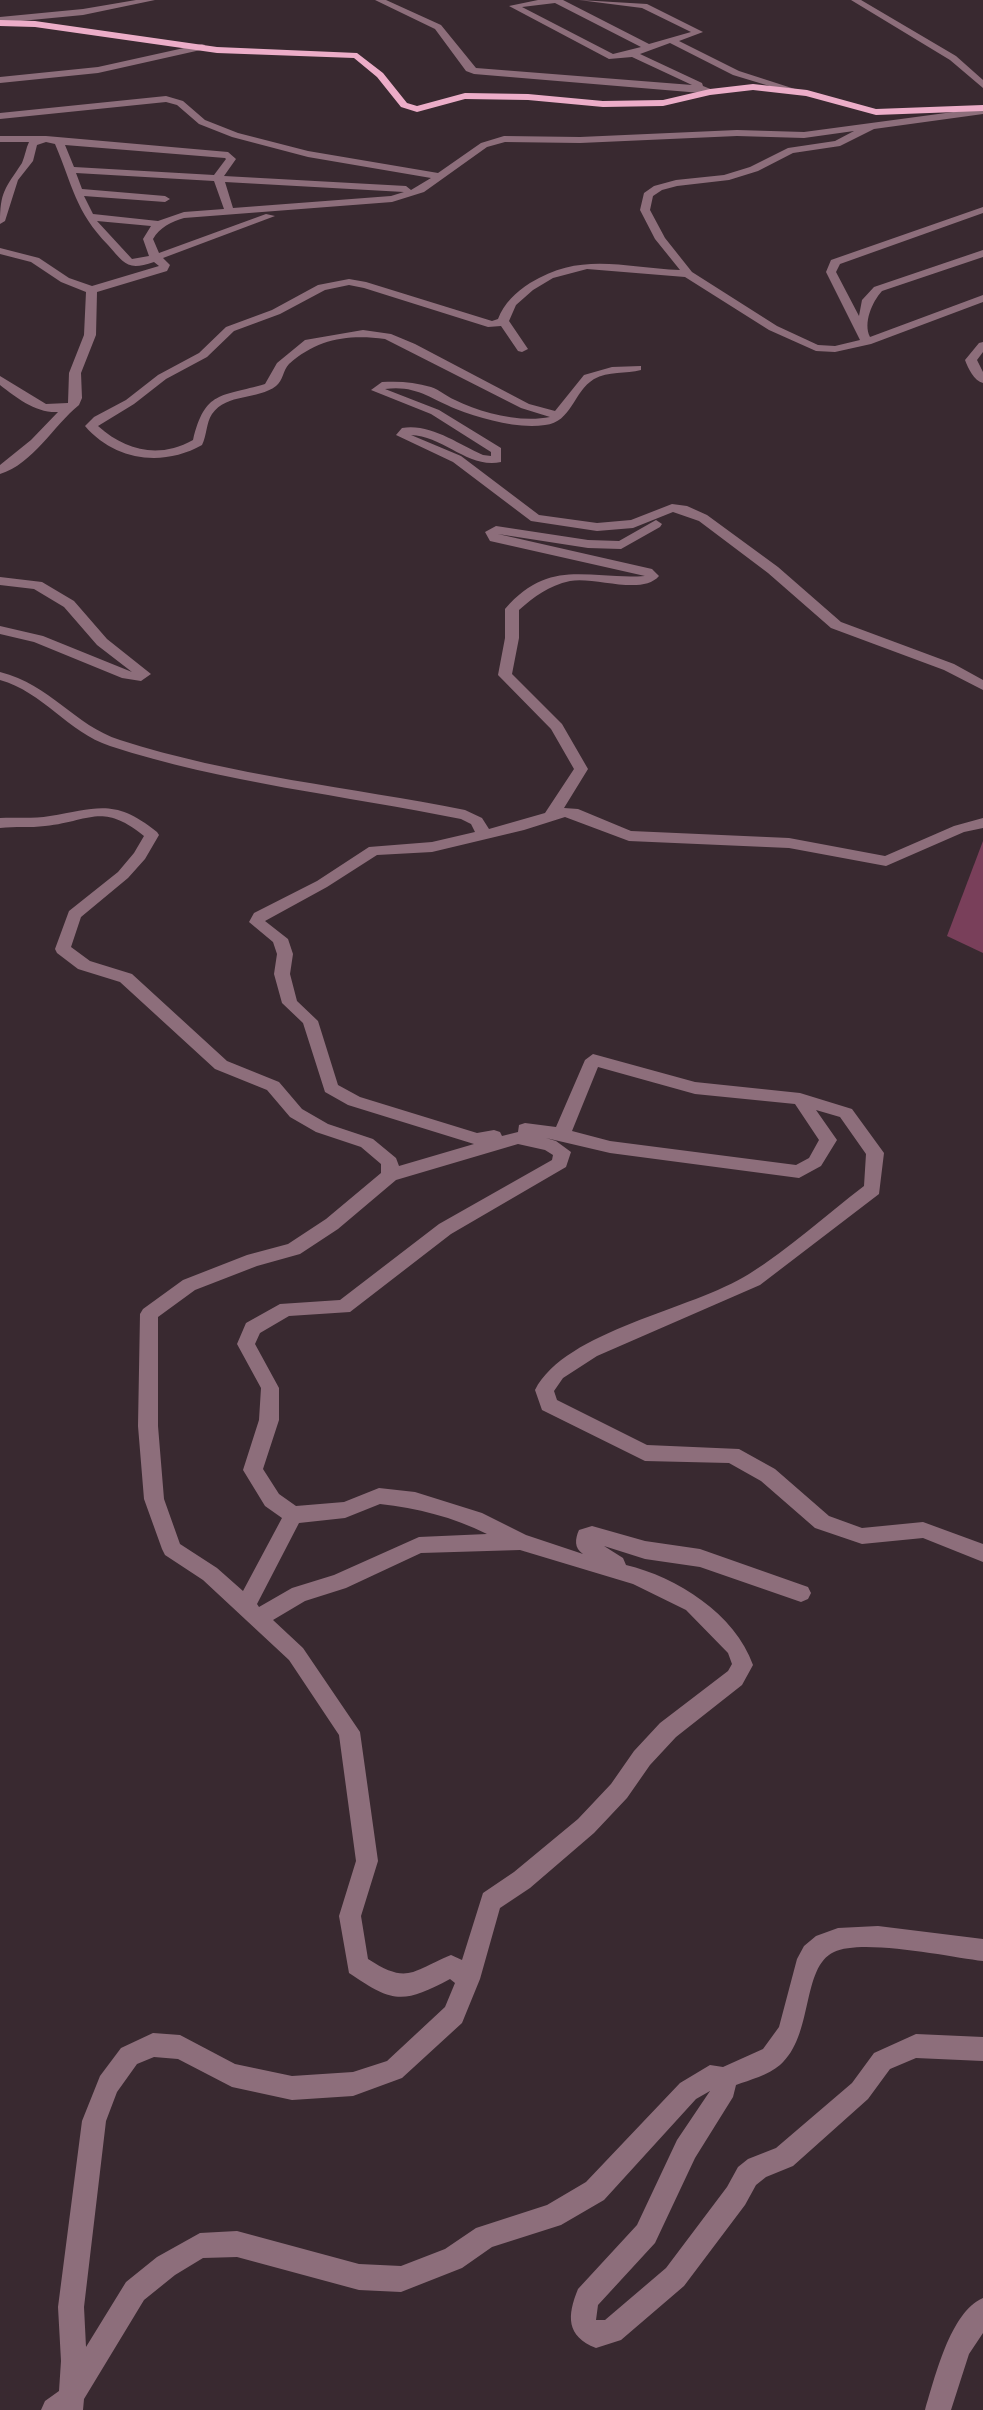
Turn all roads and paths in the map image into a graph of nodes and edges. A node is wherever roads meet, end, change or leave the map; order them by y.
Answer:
1 (151, 0) edge
2 (379, 0) edge
3 (557, 0) edge
4 (583, 0) edge
5 (855, 0) edge
6 (0, 21) edge
7 (672, 41) junction
8 (202, 47) junction
9 (648, 47) junction
10 (633, 54) junction
11 (983, 71) edge
12 (969, 72) junction
13 (0, 80) edge
14 (983, 85) edge
15 (707, 91) junction
16 (796, 91) junction
17 (983, 110) edge
18 (0, 116) edge
19 (872, 126) junction
20 (0, 139) edge
21 (46, 139) junction
22 (59, 142) junction
23 (72, 170) junction
24 (156, 174) junction
25 (438, 176) junction
26 (218, 177) junction
27 (419, 190) junction
28 (77, 192) junction
29 (165, 199) junction
30 (293, 207) junction
31 (983, 210) edge
32 (230, 213) junction
33 (90, 217) junction
34 (0, 221) edge
35 (163, 222) junction
36 (0, 251) edge
37 (983, 253) edge
38 (155, 257) junction
39 (688, 274) junction
40 (92, 290) junction
41 (981, 302) edge
42 (503, 321) junction
43 (864, 336) junction
44 (983, 345) edge
45 (522, 349) dead end
46 (637, 368) dead end
47 (0, 379) edge
48 (983, 380) edge
49 (67, 408) junction
50 (556, 415) junction
51 (0, 470) edge
52 (672, 508) junction
53 (0, 582) edge
54 (0, 630) edge
55 (0, 676) edge
56 (983, 687) edge
57 (551, 816) junction
58 (0, 822) edge
59 (983, 823) edge
60 (484, 835) junction
61 (800, 1098) junction
62 (562, 1134) junction
63 (479, 1144) junction
64 (390, 1175) junction
65 (293, 1515) junction
66 (520, 1542) junction
67 (983, 1553) edge
68 (637, 1576) junction
69 (801, 1593) dead end
70 (252, 1612) junction
71 (983, 1950) edge
72 (468, 1979) junction
73 (983, 2049) edge
74 (723, 2079) junction
75 (983, 2311) edge
76 (64, 2406) edge
77 (938, 2410) edge

1 - 6 street
2 - 15 street
3 - 9 street
3 - 10 street
4 - 7 street
5 - 12 street
6 - 8 main road
7 - 9 street
7 - 16 street
8 - 13 street
8 - 15 main road
9 - 10 street
10 - 15 street
11 - 12 street
12 - 14 street
15 - 16 main road
16 - 17 main road
17 - 19 street
18 - 25 street
19 - 25 street
19 - 39 street
20 - 21 street
21 - 22 street
21 - 34 street
22 - 23 street
22 - 26 street
23 - 24 street
23 - 28 street
24 - 26 street
24 - 29 street
25 - 27 street
26 - 27 street
26 - 32 street
27 - 30 street
28 - 29 street
28 - 33 street
29 - 35 street
30 - 32 street
30 - 38 street
31 - 43 street
32 - 35 street
33 - 35 street
33 - 38 street
35 - 38 street
36 - 40 street
37 - 43 street
38 - 40 street
39 - 42 street
39 - 43 street
40 - 49 street
41 - 43 street
42 - 45 street
42 - 50 street
44 - 48 street
46 - 50 street
47 - 49 street
49 - 51 street
50 - 52 street
52 - 56 street
52 - 57 street
53 - 54 street
55 - 60 street
57 - 59 street
57 - 60 street
58 - 64 street
60 - 63 street
61 - 62 street
61 - 62 street
61 - 67 street
62 - 63 street
63 - 64 street
63 - 65 street
64 - 70 street
65 - 66 street
65 - 70 street
66 - 68 street
66 - 70 street
68 - 69 street
68 - 72 street
70 - 72 street
71 - 74 street
72 - 76 street
73 - 74 street
74 - 76 street
75 - 77 street

